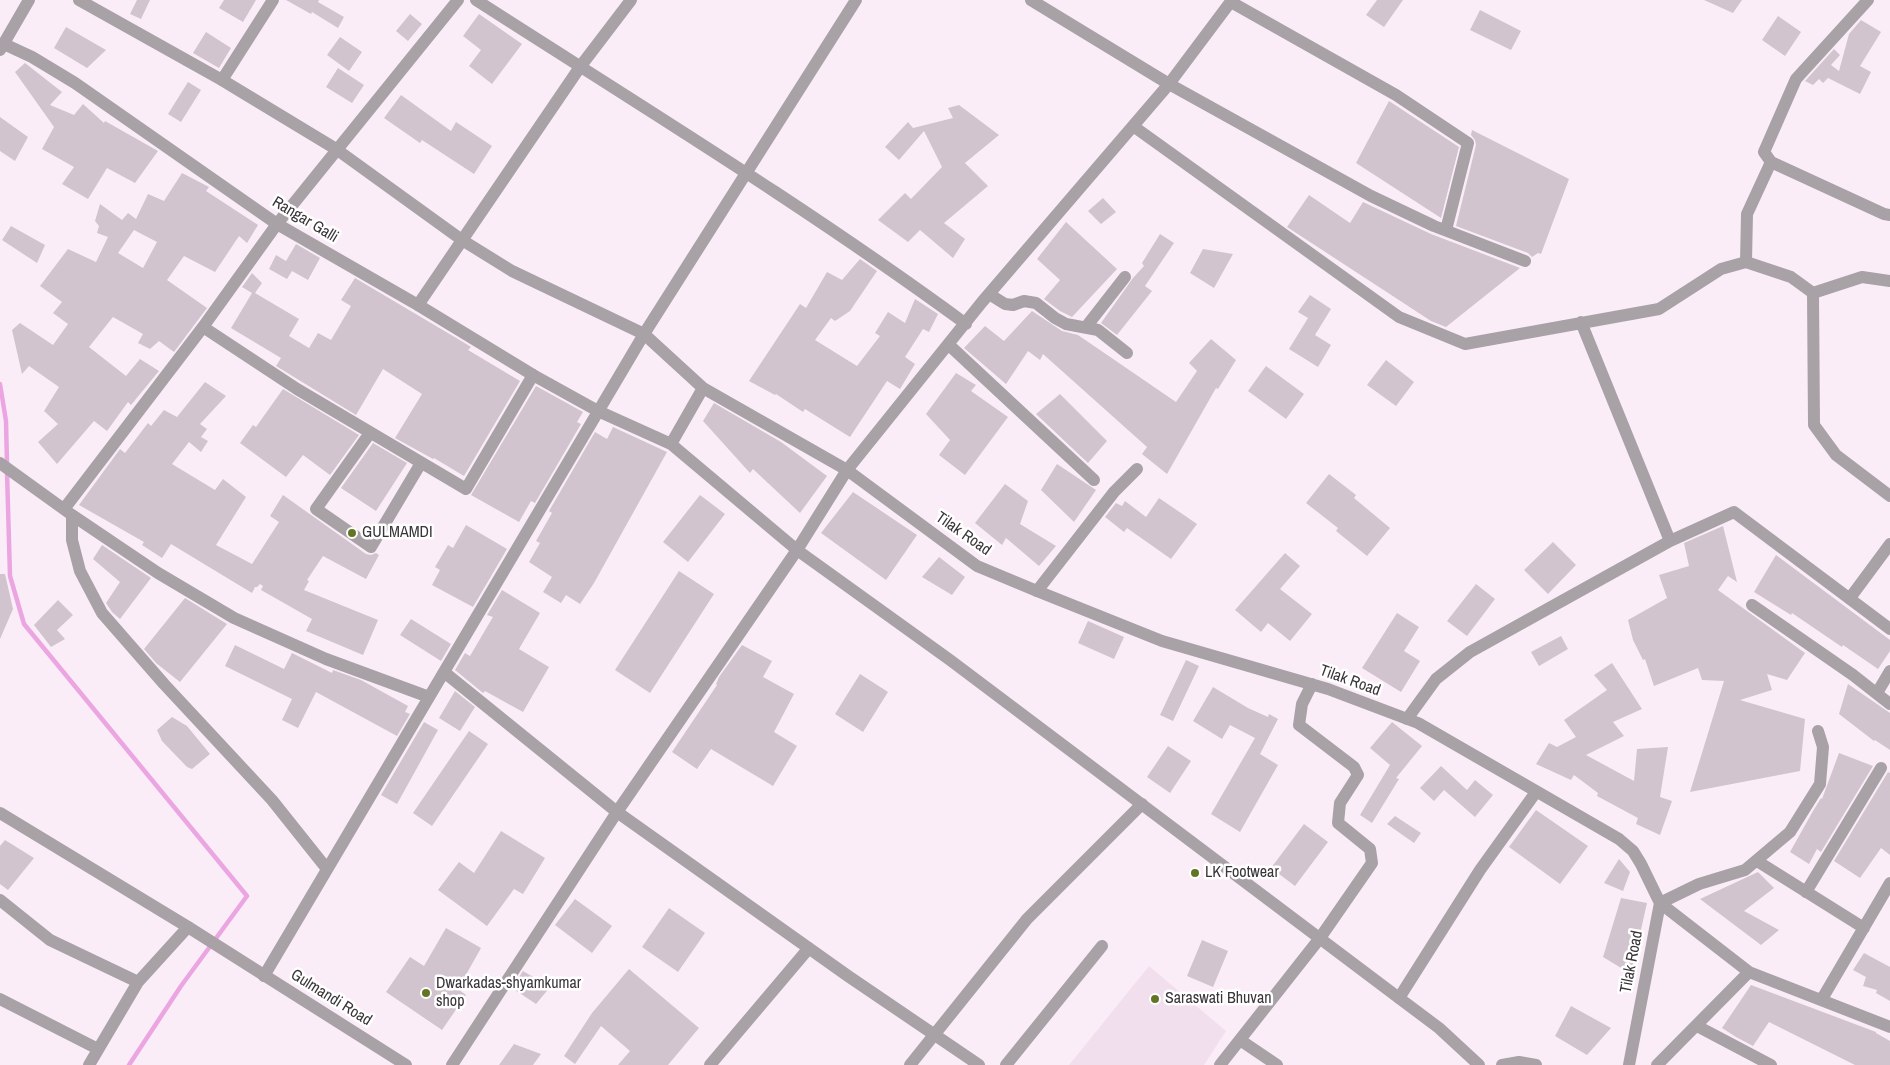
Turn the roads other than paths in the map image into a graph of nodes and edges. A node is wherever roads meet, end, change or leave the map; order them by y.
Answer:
1 (29, 0) edge
2 (79, 0) edge
3 (273, 0) edge
4 (458, 0) edge
5 (476, 0) edge
6 (631, 0) edge
7 (856, 0) edge
8 (1031, 0) edge
9 (1868, 0) edge
10 (1232, 1) edge
11 (1, 45) edge
12 (580, 67) junction
13 (222, 80) junction
14 (1169, 84) junction
15 (1133, 126) junction
16 (336, 149) junction
17 (1772, 162) junction
18 (746, 173) junction
19 (1890, 215) edge
20 (277, 224) junction
21 (1446, 230) junction
22 (462, 240) junction
23 (1525, 261) dead end
24 (1746, 262) junction
25 (1125, 277) dead end
26 (1890, 280) edge
27 (1813, 293) junction
28 (989, 294) junction
29 (418, 305) junction
30 (1581, 322) junction
31 (966, 324) junction
32 (1086, 326) junction
33 (203, 327) junction
34 (644, 334) junction
35 (949, 344) junction
36 (1127, 353) dead end
37 (533, 375) junction
38 (703, 388) junction
39 (598, 410) junction
40 (370, 433) junction
41 (671, 444) junction
42 (0, 463) edge
43 (421, 463) junction
44 (1137, 469) dead end
45 (847, 470) junction
46 (1094, 480) dead end
47 (1890, 496) edge
48 (68, 512) junction
49 (1670, 542) junction
50 (1890, 544) edge
51 (797, 550) junction
52 (1037, 591) junction
53 (1850, 598) junction
54 (1752, 605) dead end
55 (1890, 629) edge
56 (1890, 671) edge
57 (444, 672) junction
58 (1312, 684) junction
59 (1877, 694) junction
60 (429, 697) junction
61 (1890, 704) edge
62 (1407, 719) junction
63 (1818, 731) dead end
64 (1881, 768) dead end
65 (1536, 792) junction
66 (1142, 804) junction
67 (617, 812) junction
68 (0, 813) edge
69 (1756, 861) junction
70 (327, 869) junction
71 (1890, 883) edge
72 (1806, 892) junction
73 (0, 900) edge
74 (1660, 903) junction
75 (188, 927) junction
76 (1864, 928) junction
77 (1320, 938) junction
78 (1102, 946) dead end
79 (809, 948) junction
80 (1749, 972) junction
81 (264, 976) junction
82 (138, 982) junction
83 (1399, 998) junction
84 (0, 999) edge
85 (1822, 999) junction
86 (1697, 1026) junction
87 (1890, 1027) edge
88 (935, 1035) junction
89 (1240, 1040) junction
90 (98, 1049) junction
91 (89, 1065) edge
92 (406, 1065) edge
93 (452, 1065) edge
94 (710, 1065) edge
95 (910, 1065) edge
96 (978, 1065) edge
97 (1006, 1065) edge
98 (1220, 1065) edge
99 (1277, 1065) edge
100 (1479, 1065) edge
101 (1502, 1065) edge
102 (1536, 1065) edge
103 (1629, 1065) edge
104 (1657, 1065) edge
105 (1771, 1065) edge

1 - 11 street
2 - 13 street, Tilak Road
3 - 13 street
4 - 16 street
5 - 12 street
6 - 12 street
7 - 18 street
8 - 14 street
9 - 17 street
10 - 14 street
10 - 21 street
11 - 20 street, Rangar Galli
12 - 18 street
12 - 22 street
13 - 16 street, Tilak Road
14 - 15 street
14 - 21 street
15 - 28 street
15 - 30 street
16 - 20 street
16 - 22 street, Tilak Road
17 - 19 street
17 - 24 street
18 - 31 street
18 - 34 street
20 - 29 street, Rangar Galli
20 - 33 street
21 - 23 street
22 - 29 street
22 - 34 street, Tilak Road
24 - 27 street
24 - 30 street
25 - 32 street
26 - 27 street
27 - 47 street
28 - 31 street
28 - 32 street
29 - 37 street, Rangar Galli
30 - 49 street
31 - 35 street
32 - 36 street
33 - 40 street
33 - 48 street
34 - 38 street, Tilak Road
34 - 39 street
35 - 45 street
35 - 46 street
37 - 39 street, Rangar Galli
37 - 43 street
38 - 41 street
38 - 45 street, Tilak Road
39 - 41 street, Rangar Galli
39 - 57 street
40 - 43 street
40 - 43 street
41 - 51 street, Rangar Galli
42 - 48 street
44 - 52 street
45 - 51 street
45 - 52 street, Tilak Road
48 - 60 street
48 - 70 street
49 - 53 street
49 - 62 street
50 - 53 street
51 - 66 street, Rangar Galli
51 - 67 street
52 - 58 street, Tilak Road
53 - 55 street
54 - 59 street
56 - 59 street
57 - 60 street
57 - 67 street
58 - 62 street, Tilak Road
58 - 77 street
59 - 61 street
60 - 70 street
62 - 65 street, Tilak Road
63 - 69 street
64 - 72 street
65 - 74 street, Tilak Road
65 - 83 street
66 - 77 street, Rangar Galli
66 - 88 street
67 - 79 street
67 - 93 street
68 - 75 street, Gulmandi Road
69 - 72 street
69 - 74 street
70 - 81 street
71 - 76 street
72 - 76 street
73 - 82 street
74 - 80 street
74 - 103 street, Tilak Road
75 - 81 street, Gulmandi Road
75 - 82 street
76 - 85 street
77 - 83 street, Rangar Galli
77 - 89 street
78 - 97 street
79 - 88 street
79 - 94 street
80 - 85 street
80 - 86 street
81 - 92 street, Gulmandi Road
82 - 90 street
83 - 100 street, Rangar Galli
84 - 90 street
85 - 87 street
86 - 104 street
86 - 105 street
88 - 95 street
88 - 96 street
89 - 98 street
89 - 99 street
90 - 91 street
101 - 102 street

